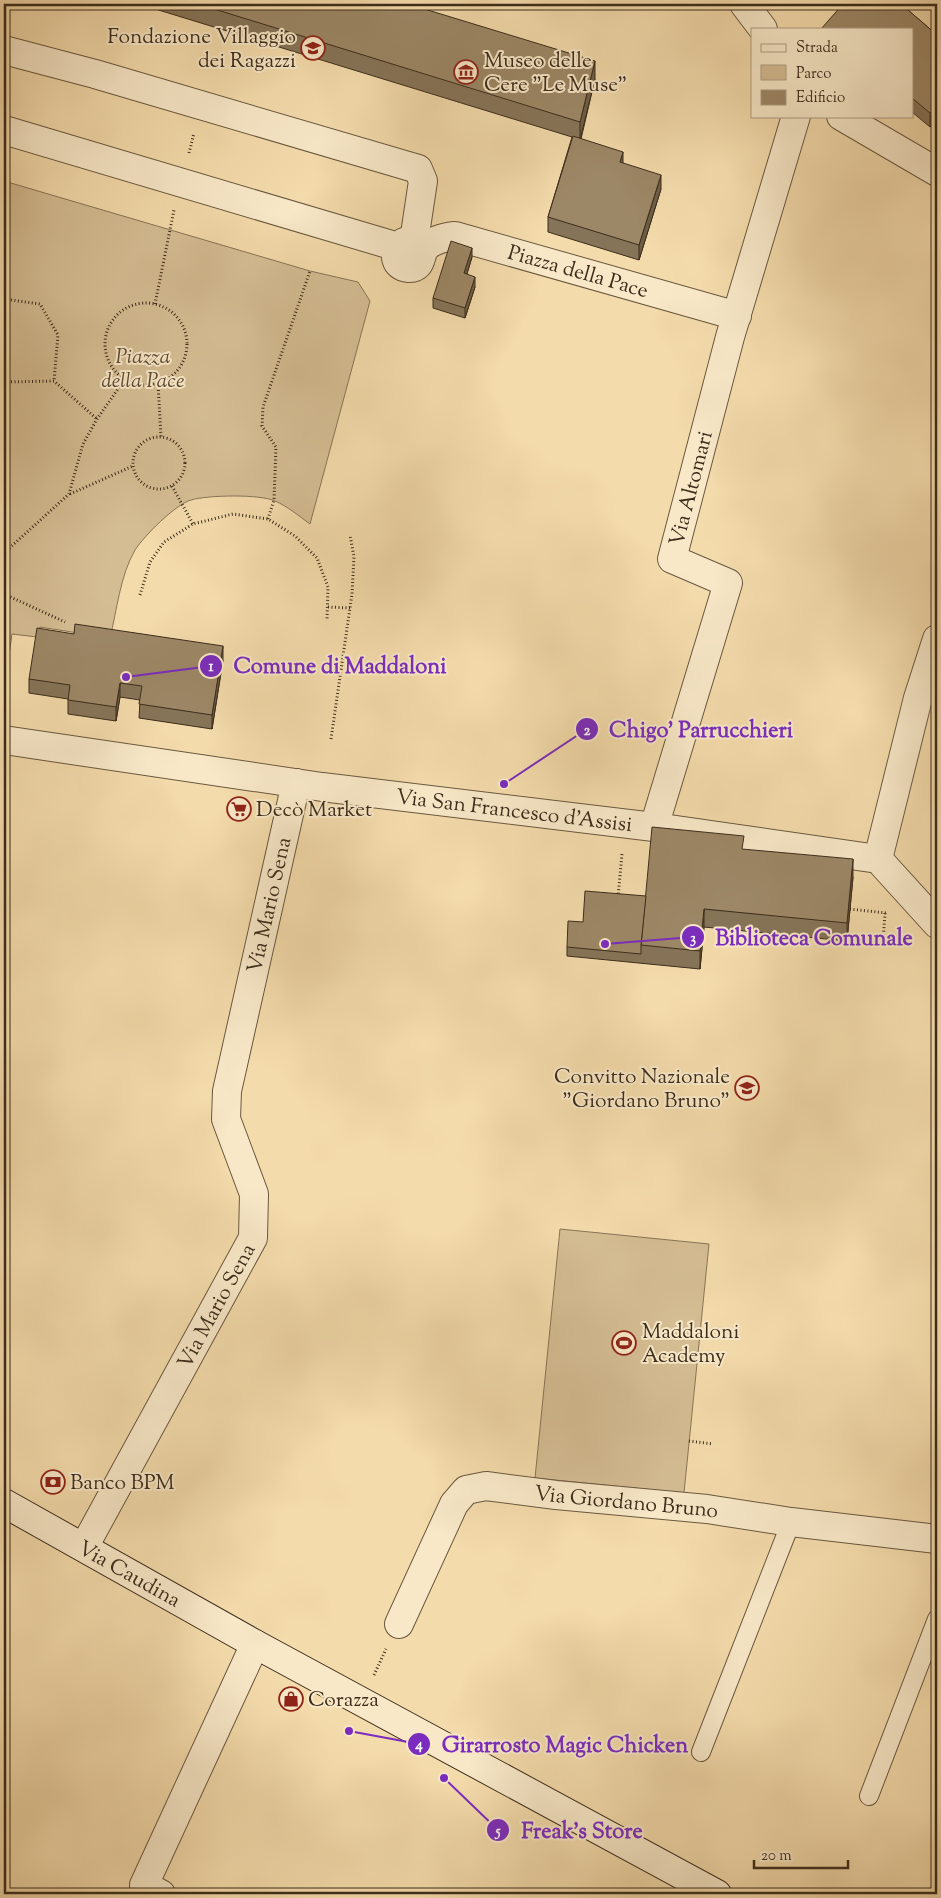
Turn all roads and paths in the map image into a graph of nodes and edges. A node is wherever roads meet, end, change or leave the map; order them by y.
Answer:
1 (744, 4) edge
2 (762, 28) edge
3 (4, 50) edge
4 (795, 118) edge
5 (844, 118) edge
6 (4, 130) edge
7 (937, 172) edge
8 (411, 246) junction
9 (310, 271) dead end
10 (4, 300) edge
11 (737, 316) junction
12 (126, 380) junction
13 (54, 381) junction
14 (4, 382) edge
15 (158, 384) junction
16 (97, 419) junction
17 (162, 436) junction
18 (133, 466) junction
19 (172, 486) junction
20 (69, 494) junction
21 (268, 520) junction
22 (193, 524) junction
23 (350, 535) dead end
24 (4, 553) edge
25 (4, 594) edge
26 (140, 596) dead end
27 (328, 607) junction
28 (350, 608) junction
29 (327, 620) dead end
30 (64, 622) dead end
31 (937, 639) edge
32 (331, 739) dead end
33 (4, 740) edge
34 (296, 783) junction
35 (624, 823) junction
36 (654, 827) junction
37 (878, 858) junction
38 (617, 904) edge
39 (885, 913) dead end
40 (937, 924) edge
41 (883, 942) dead end
42 (689, 1441) dead end
43 (713, 1444) dead end
44 (4, 1503) edge
45 (791, 1522) junction
46 (937, 1539) edge
47 (84, 1547) junction
48 (937, 1619) edge
49 (399, 1624) joint
50 (255, 1644) junction
51 (360, 1702) junction
52 (701, 1752) dead end
53 (869, 1796) dead end
54 (148, 1891) edge
55 (717, 1894) edge

1 - 2 street
3 - 8 street
4 - 11 street, Via Altomari
5 - 7 street
6 - 8 street
8 - 11 street, Piazza della Pace
9 - 21 path
10 - 13 path
11 - 36 street, Via Altomari
12 - 15 path
12 - 15 path
12 - 16 path
13 - 14 path
13 - 16 path
15 - 17 path
16 - 20 path
17 - 18 path
17 - 19 path
18 - 19 path
18 - 20 path
19 - 22 path
20 - 24 path
21 - 22 path
21 - 27 path
22 - 26 path
23 - 28 path
25 - 30 path
27 - 28 path
27 - 29 path
28 - 32 path
31 - 37 street
33 - 34 street, Via San Francesco d'Assisi
34 - 35 street, Via San Francesco d'Assisi
34 - 47 street, Via Mario Sena
35 - 36 street, Via San Francesco d'Assisi
35 - 38 path
36 - 37 street, Via San Francesco d'Assisi
37 - 40 street
39 - 41 path
42 - 43 path
44 - 47 street, Via Caudina
45 - 46 street, Via Giordano Bruno
45 - 49 street, Via Giordano Bruno
45 - 52 lane
47 - 50 street, Via Caudina
48 - 53 lane
49 - 51 path
50 - 51 street, Via Caudina
50 - 54 street
51 - 55 street, Via Caudina

